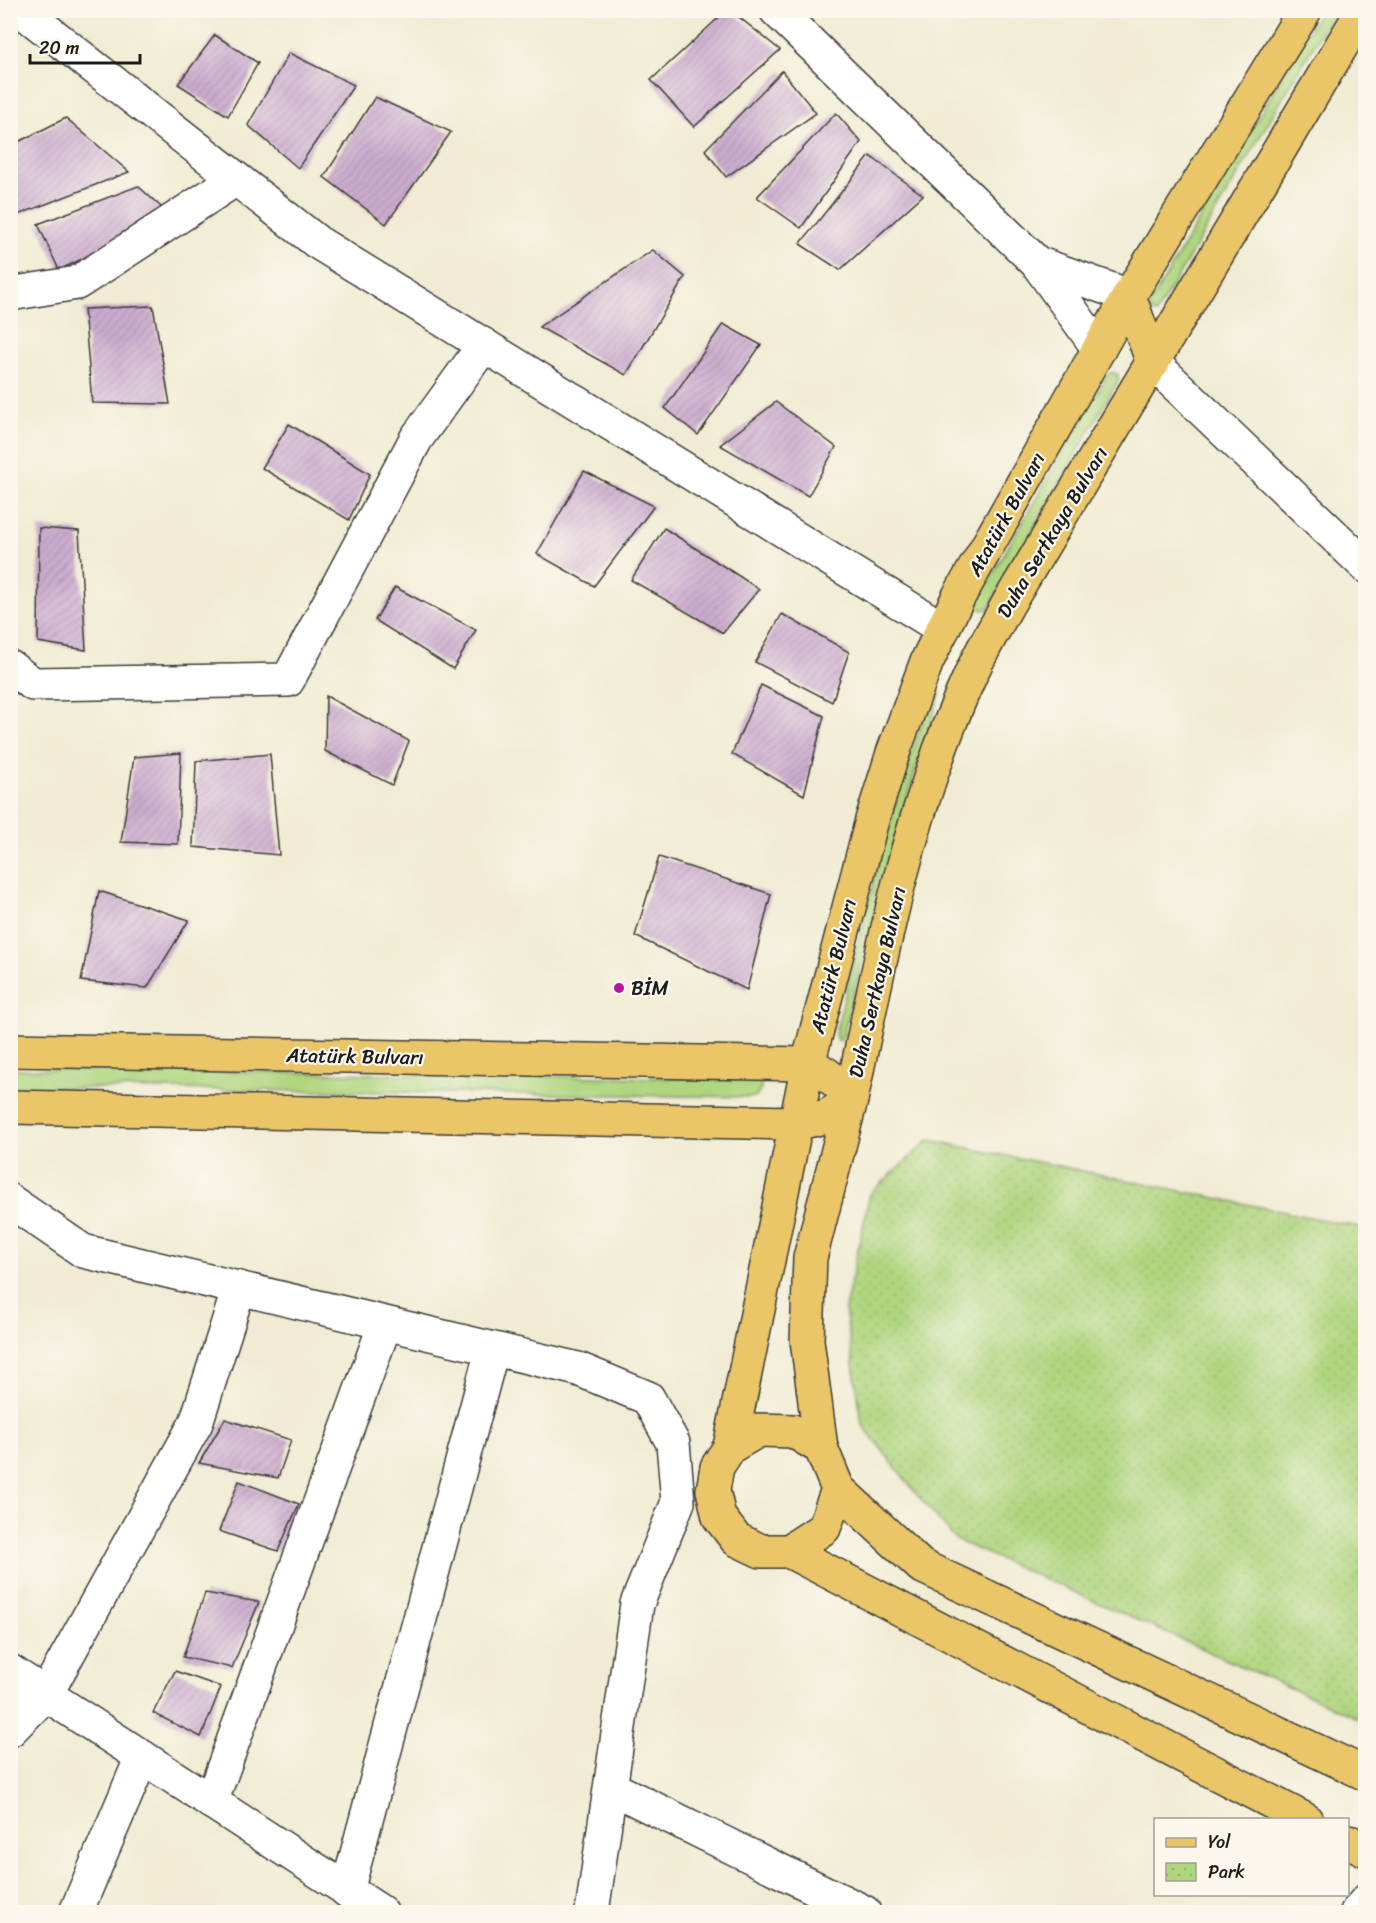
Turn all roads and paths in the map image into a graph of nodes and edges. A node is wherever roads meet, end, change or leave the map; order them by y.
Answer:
1 (1305, 10) edge
2 (1363, 10) edge
3 (778, 11) edge
4 (42, 17) edge
5 (236, 179) junction
6 (1037, 263) junction
7 (10, 294) edge
8 (1129, 296) junction
9 (484, 345) junction
10 (1099, 349) junction
11 (1153, 363) junction
12 (1365, 566) edge
13 (943, 629) junction
14 (983, 650) junction
15 (10, 667) edge
16 (10, 1050) edge
17 (808, 1064) junction
18 (850, 1100) junction
19 (10, 1107) edge
20 (797, 1123) junction
21 (10, 1201) edge
22 (239, 1288) junction
23 (385, 1324) junction
24 (492, 1350) junction
25 (730, 1447) junction
26 (821, 1448) junction
27 (837, 1489) junction
28 (713, 1490) junction
29 (678, 1502) junction
30 (789, 1551) junction
31 (10, 1671) edge
32 (46, 1694) junction
33 (10, 1730) edge
34 (142, 1757) junction
35 (1365, 1774) edge
36 (612, 1788) junction
37 (211, 1802) junction
38 (1302, 1818) edge
39 (1349, 1842) edge
40 (1365, 1850) edge
41 (347, 1891) junction
42 (1365, 1900) edge
43 (76, 1912) edge
44 (381, 1912) edge
45 (592, 1912) edge
46 (864, 1912) edge
47 (1357, 1912) edge

1 - 8 main road, Atatürk Bulvarı
2 - 11 main road, Duha Sertkaya Bulvarı
3 - 6 street
4 - 5 street
5 - 7 street
5 - 9 street
6 - 8 street
6 - 10 street
8 - 10 main road, Atatürk Bulvarı
8 - 11 main road
9 - 13 street
9 - 15 street
10 - 11 main road
10 - 13 main road, Atatürk Bulvarı
11 - 12 street
11 - 14 main road, Duha Sertkaya Bulvarı
13 - 14 main road
13 - 17 main road, Atatürk Bulvarı
14 - 18 main road, Duha Sertkaya Bulvarı
16 - 17 main road, Atatürk Bulvarı
17 - 18 main road
17 - 20 main road, Atatürk Bulvarı
18 - 20 main road
18 - 26 main road, Duha Sertkaya Bulvarı
19 - 20 main road
20 - 25 main road, Atatürk Bulvarı
21 - 22 street
22 - 23 street
22 - 32 street
23 - 24 street
23 - 37 street
24 - 29 street
24 - 41 street
25 - 26 main road
25 - 28 main road
26 - 27 main road
27 - 30 main road
27 - 35 main road
28 - 29 street
28 - 30 main road
29 - 36 street
30 - 38 main road
31 - 32 street
32 - 33 street
32 - 34 street
34 - 37 street
34 - 43 street
36 - 45 street
36 - 46 street
37 - 41 street
39 - 40 main road
41 - 44 street
42 - 47 street

